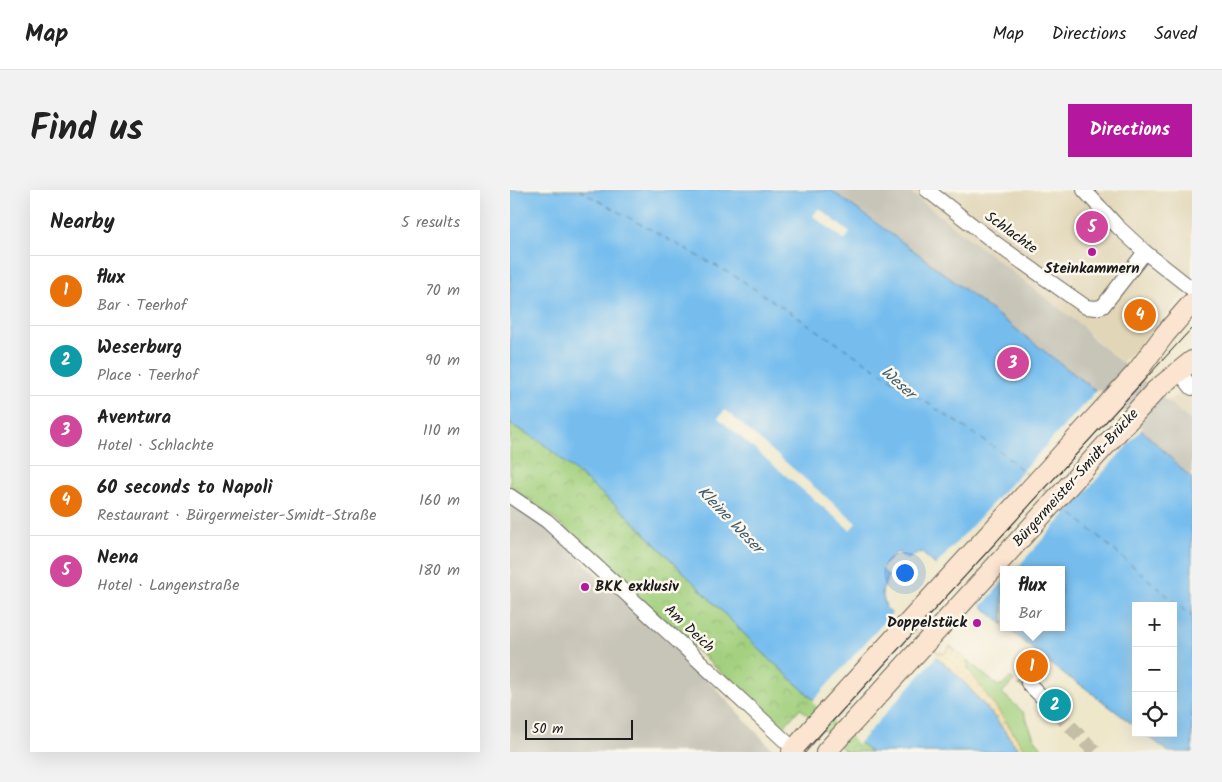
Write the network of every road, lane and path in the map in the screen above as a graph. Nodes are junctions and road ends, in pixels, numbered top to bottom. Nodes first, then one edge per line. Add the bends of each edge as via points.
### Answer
1 (1084, 190) edge
2 (933, 192) edge
3 (1145, 252) junction
4 (1192, 288) edge
5 (1192, 303) edge
6 (1185, 366) edge
7 (1192, 388) edge
8 (510, 496) edge
9 (1028, 683) tunnel mouth
10 (1041, 696) tunnel mouth
11 (830, 747) edge
12 (794, 751) edge

1 - 3 street
2 - 3 street, Schlachte via 998,245 1086,307 1102,306
3 - 4 street
5 - 12 main road, Bürgermeister-Smidt-Brücke via 1136,373
6 - 7 street
6 - 11 main road, Bürgermeister-Smidt-Brücke via 1156,390
8 - 12 street, Am Deich via 546,521
9 - 10 street

